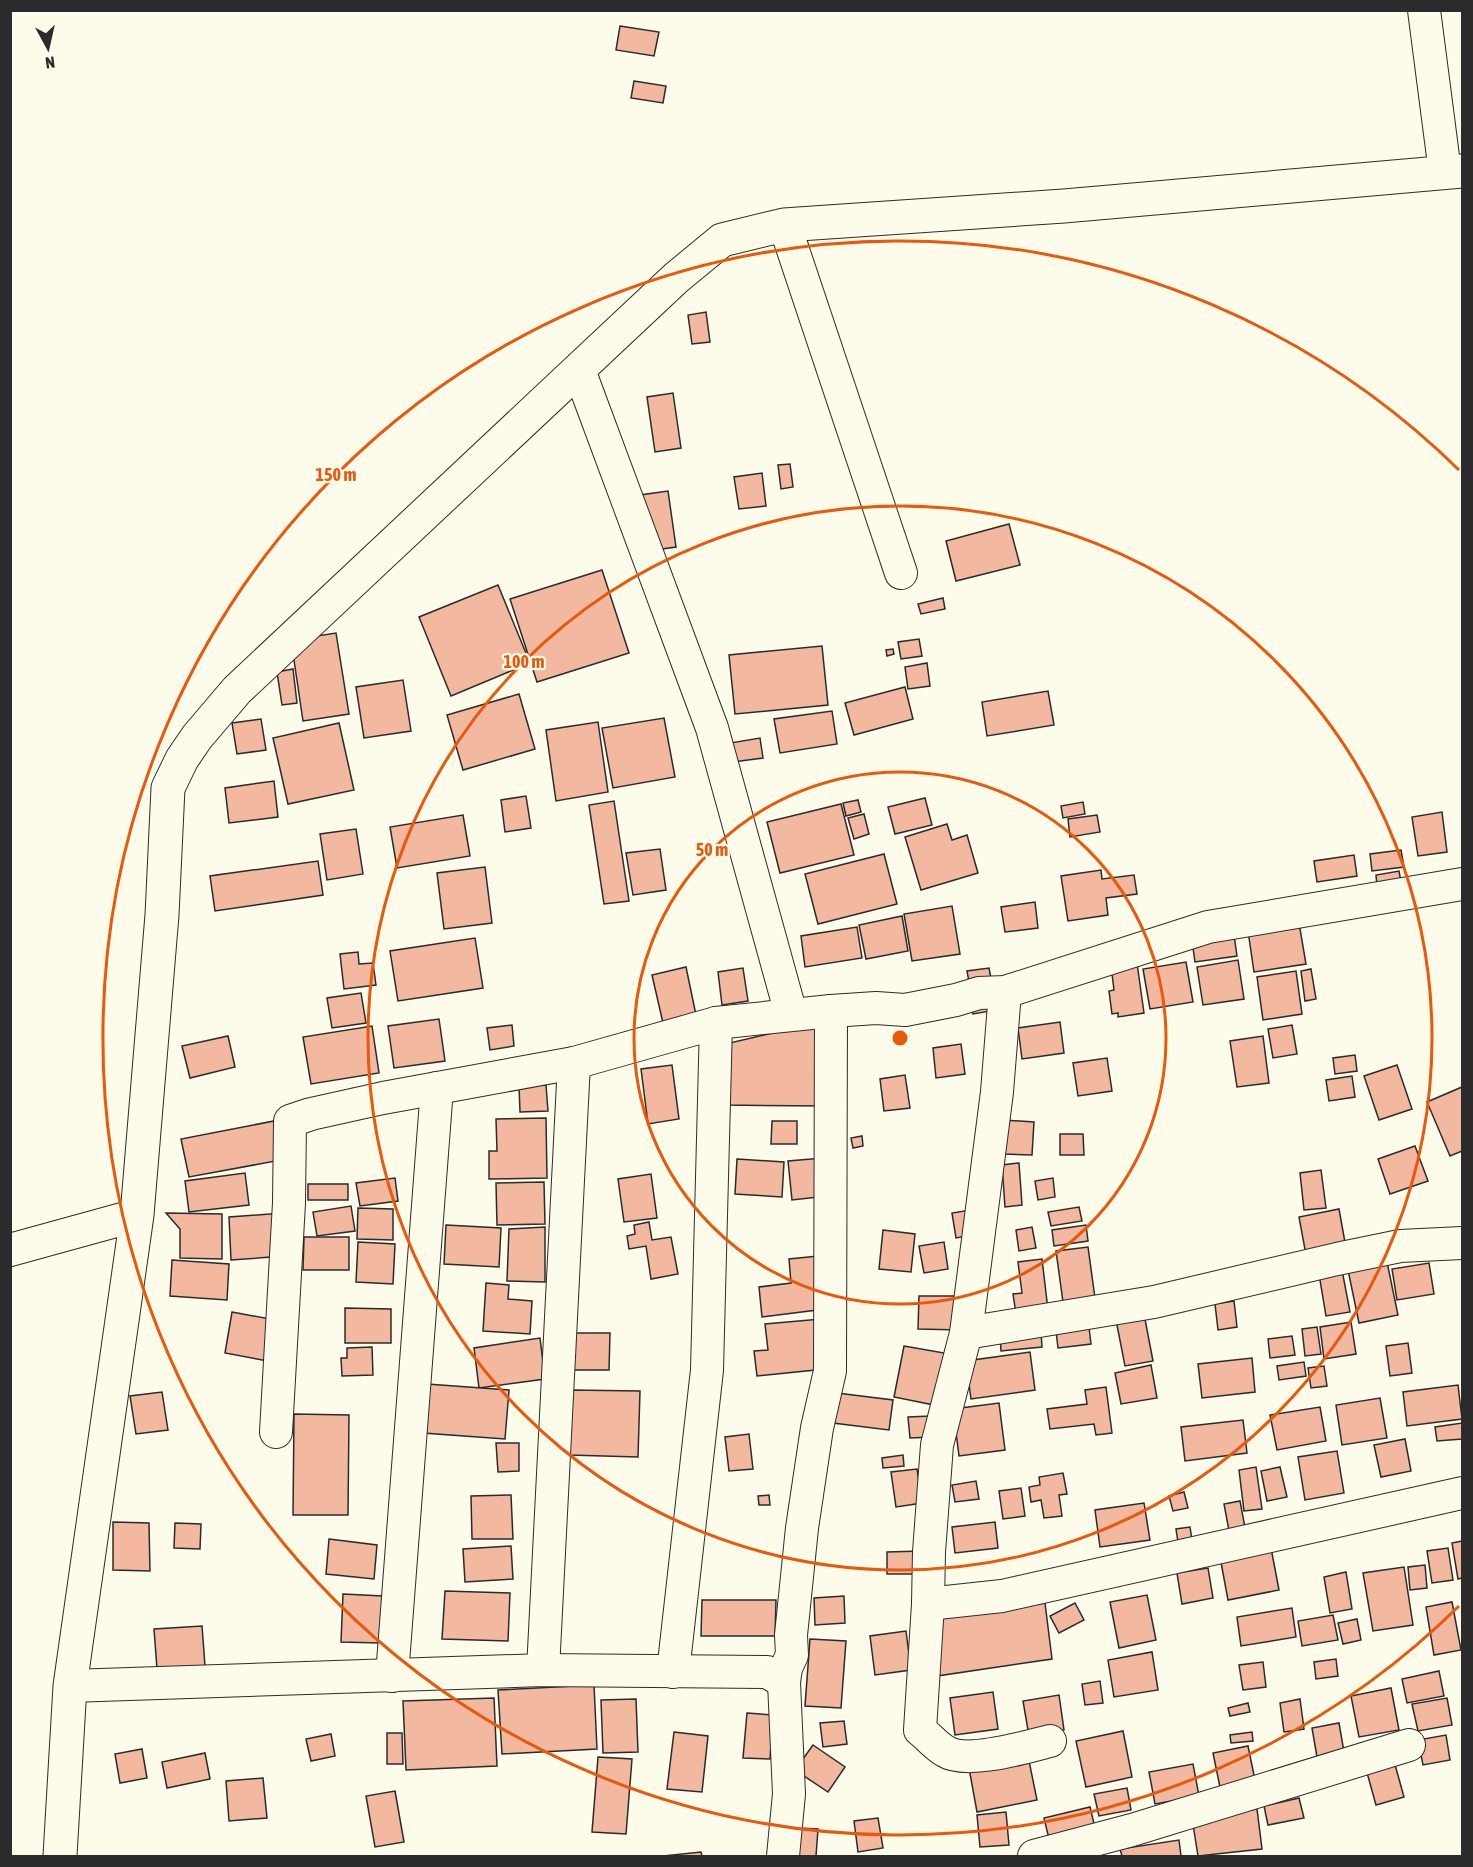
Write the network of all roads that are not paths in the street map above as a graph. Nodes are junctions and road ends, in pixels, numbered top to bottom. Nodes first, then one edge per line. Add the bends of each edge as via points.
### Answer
1 (1424, 10) edge
2 (1454, 172) edge
3 (785, 226) junction
4 (579, 370) junction
5 (902, 573) dead end
6 (1462, 884) edge
7 (1005, 992) junction
8 (831, 1011) junction
9 (791, 1014) junction
10 (716, 1023) junction
11 (574, 1063) junction
12 (437, 1088) junction
13 (137, 1215) junction
14 (1462, 1243) edge
15 (10, 1250) edge
16 (966, 1334) junction
17 (276, 1432) dead end
18 (1462, 1493) edge
19 (928, 1604) junction
20 (543, 1670) junction
21 (673, 1672) junction
22 (392, 1676) junction
23 (784, 1682) junction
24 (69, 1686) junction
25 (1050, 1741) dead end
26 (1408, 1745) dead end
27 (60, 1857) edge
28 (783, 1857) edge
29 (1034, 1857) edge

1 - 2 street
2 - 3 main road
3 - 4 main road via 722,240
3 - 5 street
4 - 9 street via 712,728
4 - 13 main road via 237,690 182,759 168,788 162,915
6 - 7 street via 1208,927
7 - 8 street via 979,993 905,1010
7 - 16 street via 998,1092
8 - 9 street
8 - 23 street via 830,1371 802,1528 792,1656
9 - 10 street
10 - 11 street
10 - 21 street via 707,1371
11 - 12 street
11 - 20 street
12 - 17 street via 290,1121
12 - 22 street
13 - 15 street
13 - 24 main road
14 - 16 street via 1401,1246 1154,1302
16 - 19 street via 937,1445
18 - 19 street via 1002,1596
19 - 25 street via 920,1730 946,1753 968,1756 1003,1754
20 - 21 street
20 - 22 street
21 - 23 street via 767,1672
22 - 24 street
23 - 28 street via 789,1794
24 - 27 main road
26 - 29 street

